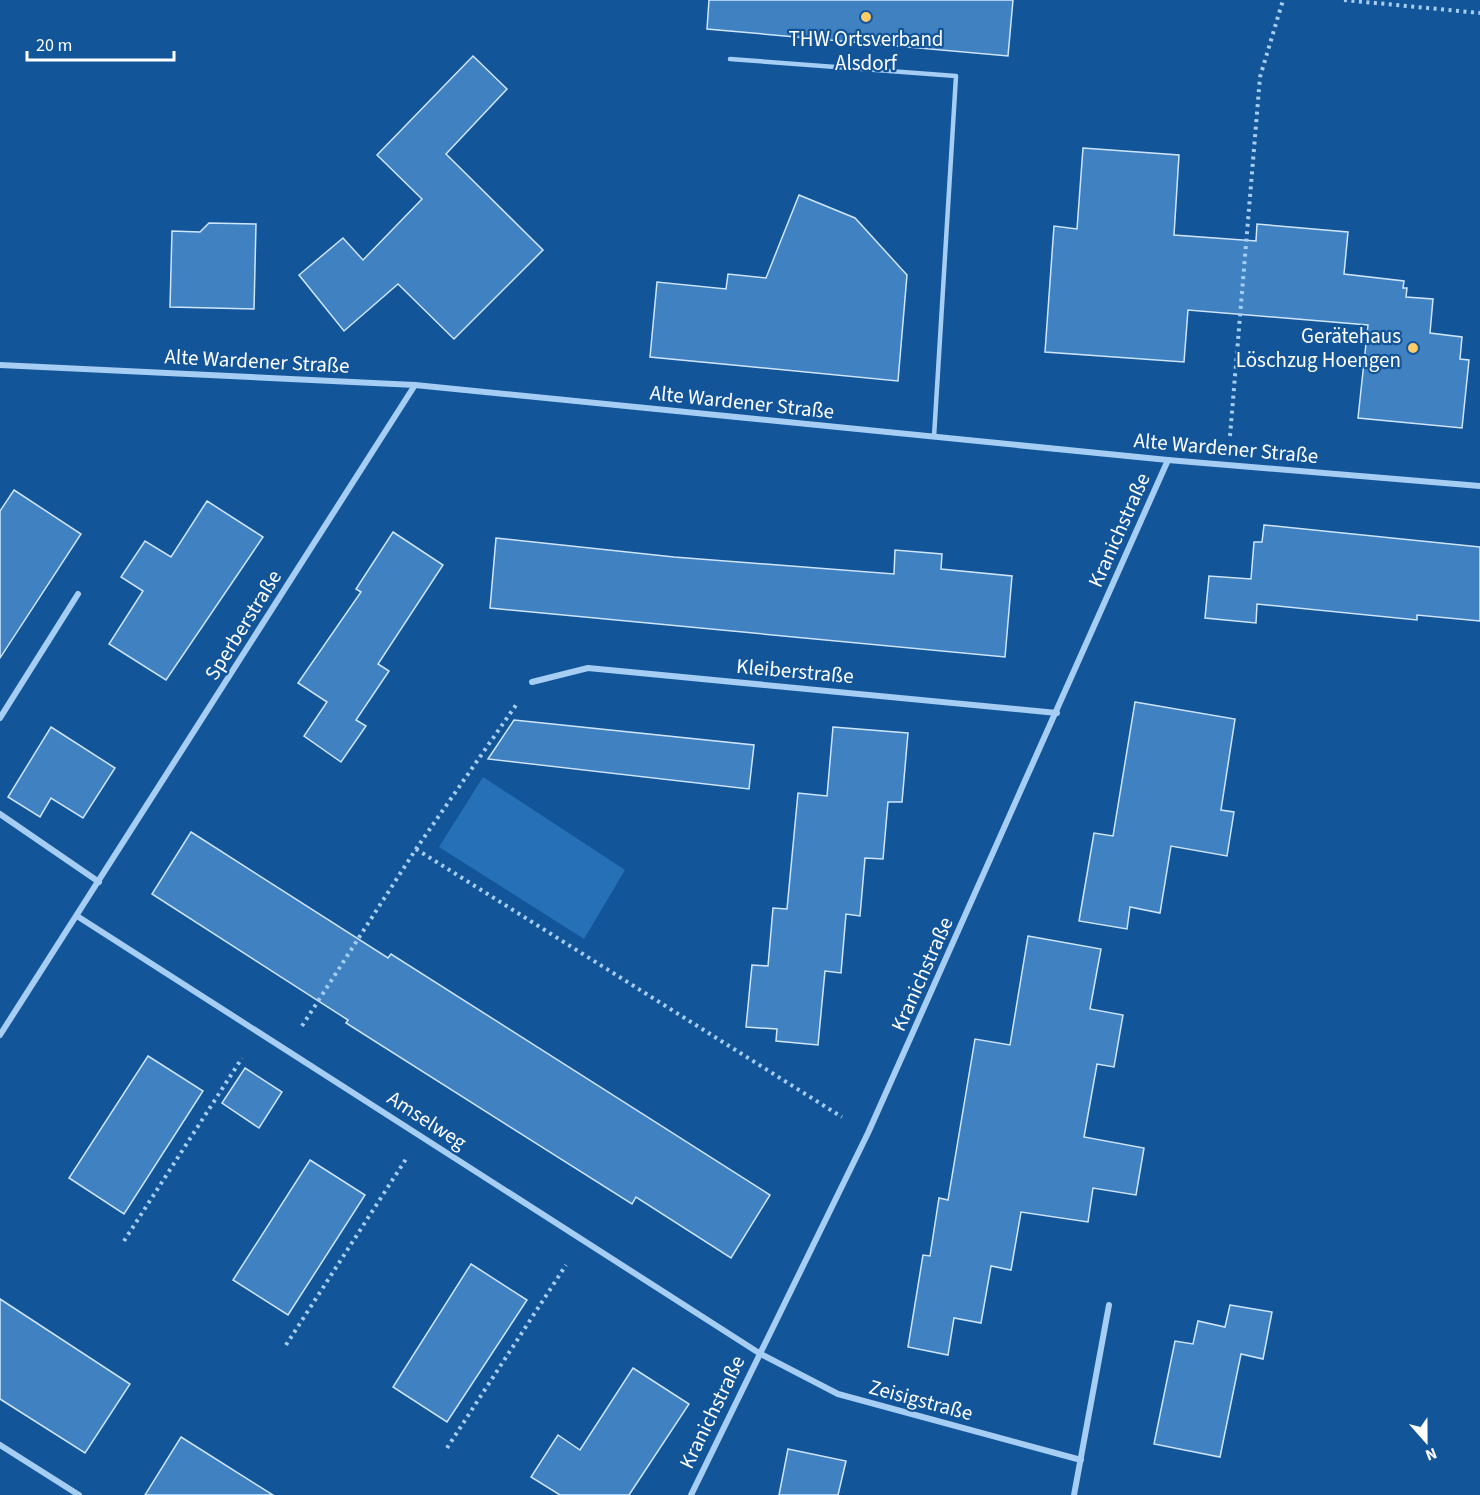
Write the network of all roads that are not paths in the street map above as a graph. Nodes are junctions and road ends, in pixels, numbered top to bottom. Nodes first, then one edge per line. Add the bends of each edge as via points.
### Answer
1 (730, 59) dead end
2 (0, 365) edge
3 (414, 385) junction
4 (934, 437) junction
5 (1168, 460) junction
6 (1480, 486) edge
7 (78, 594) dead end
8 (532, 682) road end
9 (1058, 713) junction
10 (0, 718) edge
11 (0, 814) edge
12 (99, 882) junction
13 (77, 916) junction
14 (0, 1035) edge
15 (1109, 1305) dead end
16 (759, 1353) junction
17 (0, 1445) edge
18 (1081, 1460) junction
19 (79, 1495) edge
20 (691, 1495) edge
21 (1074, 1495) edge

1 - 4 lane via 956,76
2 - 3 street, Alte Wardener Straße
3 - 4 street, Alte Wardener Straße
3 - 12 street, Sperberstraße
4 - 5 street, Alte Wardener Straße
5 - 6 street, Alte Wardener Straße
5 - 9 street, Kranichstraße
7 - 10 street
8 - 9 street, Kleiberstraße via 588,668
9 - 16 street, Kranichstraße via 868,1133
11 - 12 street
12 - 13 street, Sperberstraße
13 - 14 street, Sperberstraße
13 - 16 street, Amselweg
15 - 18 street
16 - 18 street, Zeisigstraße via 838,1394
16 - 20 street, Kranichstraße
17 - 19 street
18 - 21 street

